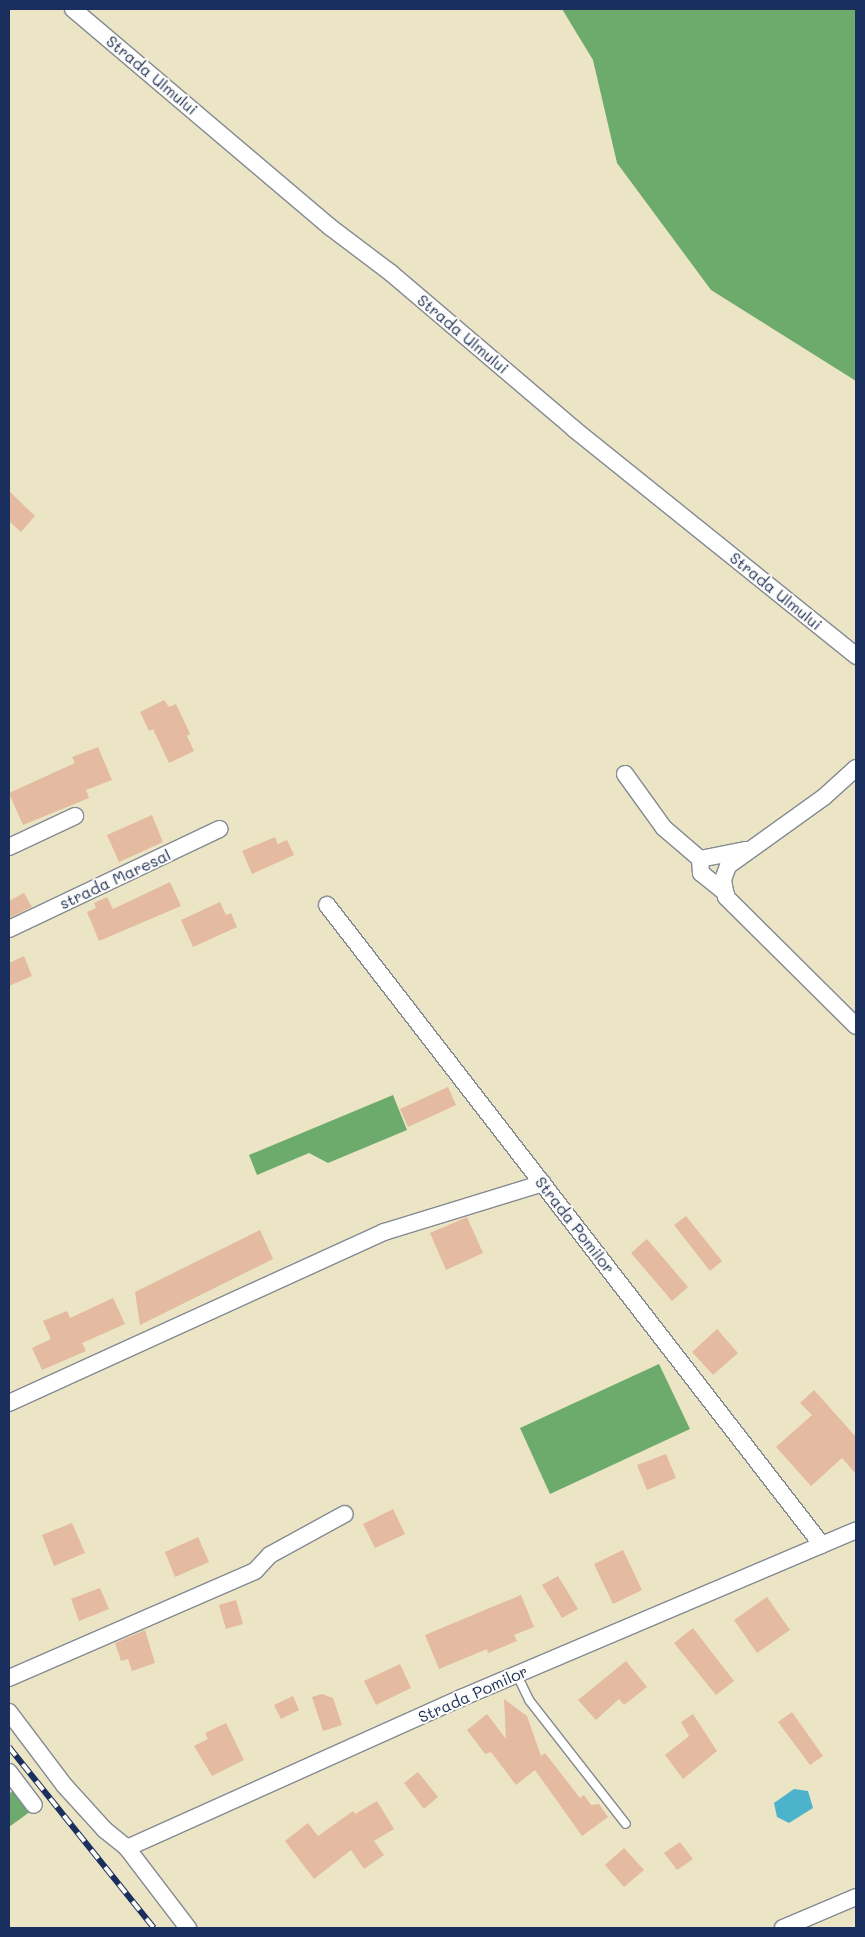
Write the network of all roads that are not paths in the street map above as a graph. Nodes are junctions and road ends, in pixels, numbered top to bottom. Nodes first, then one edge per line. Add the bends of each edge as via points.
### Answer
1 (73, 9) edge
2 (856, 656) edge
3 (856, 768) edge
4 (625, 774) dead end
5 (75, 816) dead end
6 (220, 829) dead end
7 (9, 847) edge
8 (753, 848) junction
9 (700, 859) junction
10 (726, 893) junction
11 (328, 905) dead end
12 (9, 929) edge
13 (856, 1026) edge
14 (543, 1183) junction
15 (9, 1403) edge
16 (345, 1514) dead end
17 (856, 1530) edge
18 (822, 1545) junction
19 (516, 1675) junction
20 (9, 1678) edge
21 (9, 1712) edge
22 (9, 1772) edge
23 (34, 1805) dead end
24 (626, 1824) dead end
25 (127, 1848) junction
26 (856, 1897) edge
27 (188, 1928) edge
28 (783, 1928) edge

1 - 2 street, Strada Ulmului via 574,429
3 - 8 street via 824,797
4 - 9 street via 664,828
5 - 7 street
6 - 12 street, strada Maresal
8 - 9 street
8 - 10 street via 728,866 723,880
9 - 10 street via 701,874
10 - 13 street
11 - 14 street, Strada Pomilor
14 - 15 street via 384,1232
14 - 18 street, Strada Pomilor
16 - 20 street via 270,1554 254,1571
17 - 18 street, Strada Pomilor
18 - 19 street, Strada Pomilor
19 - 24 lane via 529,1700
19 - 25 street, Strada Pomilor
21 - 25 street via 64,1785 105,1830
22 - 23 street
25 - 27 street
26 - 28 street

